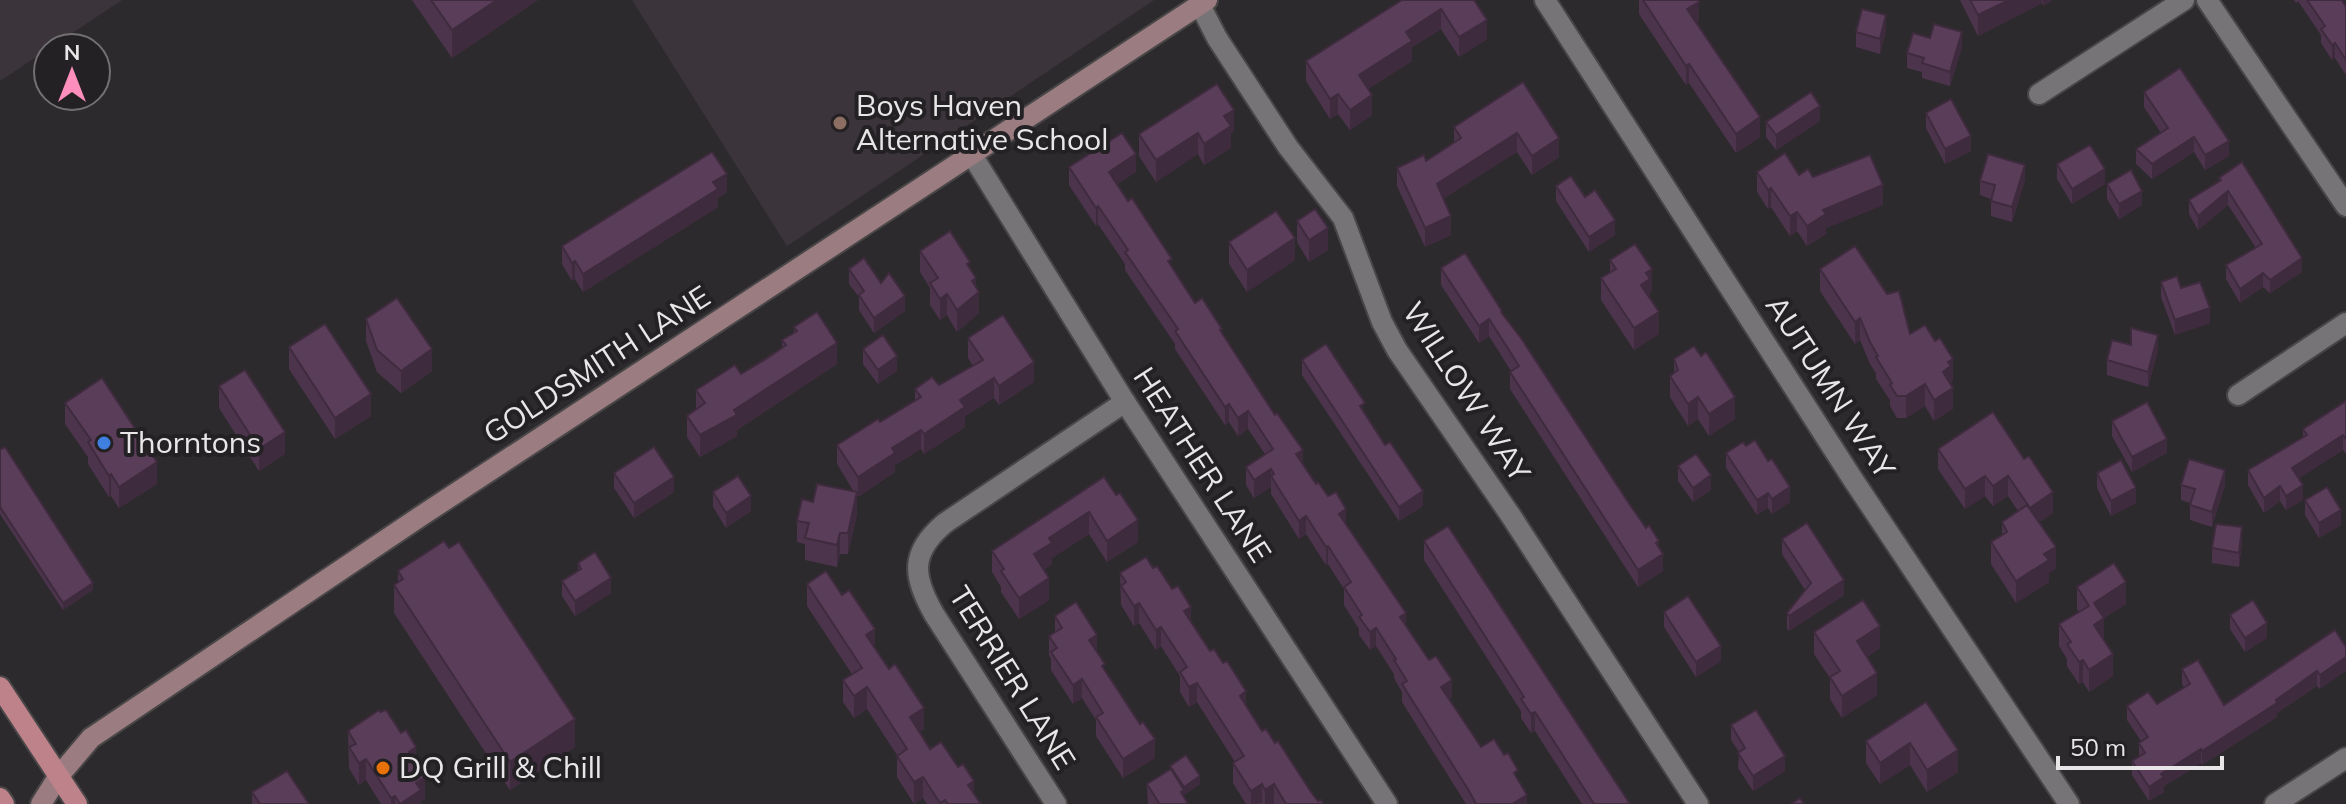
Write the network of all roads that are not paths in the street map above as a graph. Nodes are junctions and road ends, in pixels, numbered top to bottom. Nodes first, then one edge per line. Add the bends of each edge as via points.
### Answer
1 (1545, 0) edge
2 (2184, 0) edge
3 (2207, 0) edge
4 (1204, 2) edge
5 (2039, 94) dead end
6 (972, 155) junction
7 (2346, 206) edge
8 (2346, 323) edge
9 (2238, 395) dead end
10 (1125, 402) junction
11 (0, 687) edge
12 (2346, 758) edge
13 (58, 777) junction
14 (0, 798) edge
15 (4, 804) edge
16 (41, 804) edge
17 (77, 804) edge
18 (1056, 804) edge
19 (1387, 804) edge
20 (1698, 804) edge
21 (2069, 804) edge
22 (2275, 804) edge

1 - 21 street, AUTUMN WAY
2 - 5 street
3 - 7 street
4 - 6 street, GOLDSMITH LANE
4 - 20 street, WILLOW WAY via 1217,38 1288,147 1343,218 1397,350
6 - 10 street, HEATHER LANE
6 - 13 street, GOLDSMITH LANE via 91,738
8 - 9 street
10 - 18 street, TERRIER LANE via 945,523 925,544 918,563 920,590
10 - 19 street, HEATHER LANE
11 - 13 main road
12 - 22 street
13 - 16 street, GOLDSMITH LANE
13 - 17 main road
14 - 15 main road

